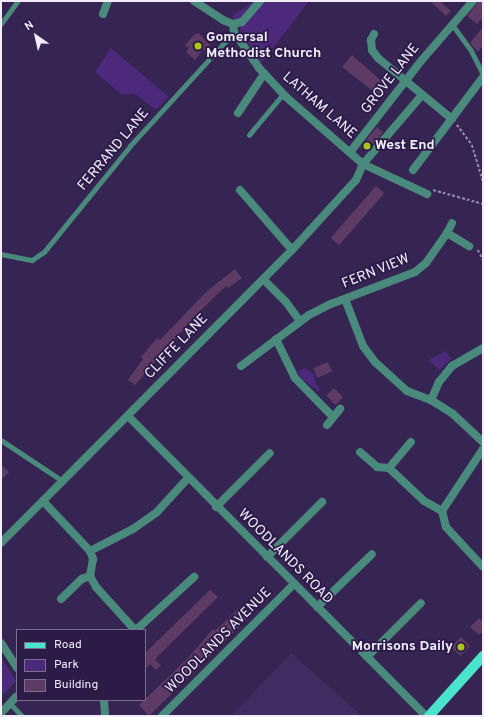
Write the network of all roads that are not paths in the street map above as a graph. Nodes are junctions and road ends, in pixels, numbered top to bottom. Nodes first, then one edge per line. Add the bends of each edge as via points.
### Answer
1 (18, 1) edge
2 (108, 1) edge
3 (194, 1) edge
4 (260, 1) edge
5 (473, 1) edge
6 (102, 14) dead end
7 (1, 24) edge
8 (452, 24) junction
9 (233, 28) junction
10 (374, 34) dead end
11 (264, 74) junction
12 (483, 74) edge
13 (483, 77) edge
14 (406, 80) junction
15 (283, 94) junction
16 (422, 95) junction
17 (238, 113) dead end
18 (452, 119) junction
19 (249, 135) dead end
20 (351, 151) junction
21 (363, 164) junction
22 (413, 170) dead end
23 (240, 190) dead end
24 (427, 194) road end
25 (452, 223) dead end
26 (447, 232) junction
27 (469, 246) dead end
28 (292, 250) junction
29 (1, 254) edge
30 (263, 280) junction
31 (345, 299) junction
32 (300, 321) junction
33 (276, 339) junction
34 (483, 348) edge
35 (240, 366) dead end
36 (431, 400) junction
37 (340, 409) dead end
38 (128, 416) junction
39 (333, 417) junction
40 (327, 425) dead end
41 (1, 440) edge
42 (411, 442) dead end
43 (483, 442) edge
44 (483, 449) edge
45 (360, 452) dead end
46 (270, 453) dead end
47 (389, 468) junction
48 (188, 478) junction
49 (63, 481) junction
50 (42, 501) junction
51 (322, 502) dead end
52 (216, 507) junction
53 (442, 511) junction
54 (1, 543) edge
55 (90, 551) junction
56 (372, 554) dead end
57 (267, 557) junction
58 (483, 566) edge
59 (90, 576) junction
60 (194, 577) dead end
61 (294, 584) junction
62 (61, 599) dead end
63 (421, 603) dead end
64 (317, 607) junction
65 (135, 629) edge
66 (137, 629) edge
67 (1, 643) edge
68 (483, 656) edge
69 (367, 658) junction
70 (16, 666) edge
71 (16, 697) edge
72 (104, 701) edge
73 (10, 703) junction
74 (1, 712) edge
75 (22, 716) edge
76 (106, 716) edge
77 (162, 716) edge
78 (426, 716) edge
79 (429, 716) edge

1 - 7 lane
2 - 6 street
3 - 9 street, LATHAM LANE
4 - 9 street via 242,22
5 - 8 street, GROVE LANE
8 - 12 lane via 472,52
8 - 14 street, GROVE LANE
9 - 11 street, LATHAM LANE
9 - 29 lane, FERRAND LANE via 130,146 44,252 32,260
10 - 14 street via 371,40 372,50 378,58
11 - 15 street, LATHAM LANE
11 - 17 street
13 - 18 street
14 - 16 street
14 - 20 street, GROVE LANE
15 - 19 lane
15 - 20 street, LATHAM LANE
16 - 18 street
16 - 21 street, CLIFFE LANE
18 - 22 street
20 - 21 street, LATHAM LANE
21 - 24 street
21 - 28 street, CLIFFE LANE via 356,180
23 - 28 street
25 - 26 street, FERN VIEW
26 - 27 street
26 - 31 street, FERN VIEW via 430,258 415,272
28 - 30 street, CLIFFE LANE
30 - 32 street via 286,302
30 - 38 street, CLIFFE LANE
31 - 32 street, FERN VIEW
31 - 36 street via 357,334 369,355 407,391
32 - 33 street, FERN VIEW
33 - 35 street, FERN VIEW
33 - 39 street via 295,378
34 - 36 street via 452,366 439,382
36 - 43 street via 453,414
37 - 39 street
38 - 48 street, WOODLANDS ROAD
38 - 49 street, CLIFFE LANE
39 - 40 street
41 - 49 lane
42 - 47 street
44 - 53 street
45 - 47 street via 377,467
46 - 52 street
47 - 53 street via 424,500
48 - 52 street, WOODLANDS ROAD
48 - 55 street via 157,512 133,529
49 - 50 street, CLIFFE LANE
50 - 54 street, CLIFFE LANE
50 - 55 street
51 - 57 street
52 - 57 street, WOODLANDS ROAD
53 - 58 street via 446,528
55 - 59 street via 93,559
56 - 64 street
57 - 61 street, WOODLANDS ROAD
59 - 62 street via 82,579
59 - 65 street via 96,587
60 - 66 street
61 - 64 street, WOODLANDS ROAD
61 - 77 street, WOODLANDS AVENUE
63 - 69 street
64 - 69 street, WOODLANDS ROAD
67 - 70 street
68 - 79 main road
69 - 78 street, WOODLANDS ROAD
71 - 73 street
72 - 76 street
73 - 74 street
73 - 75 lane

